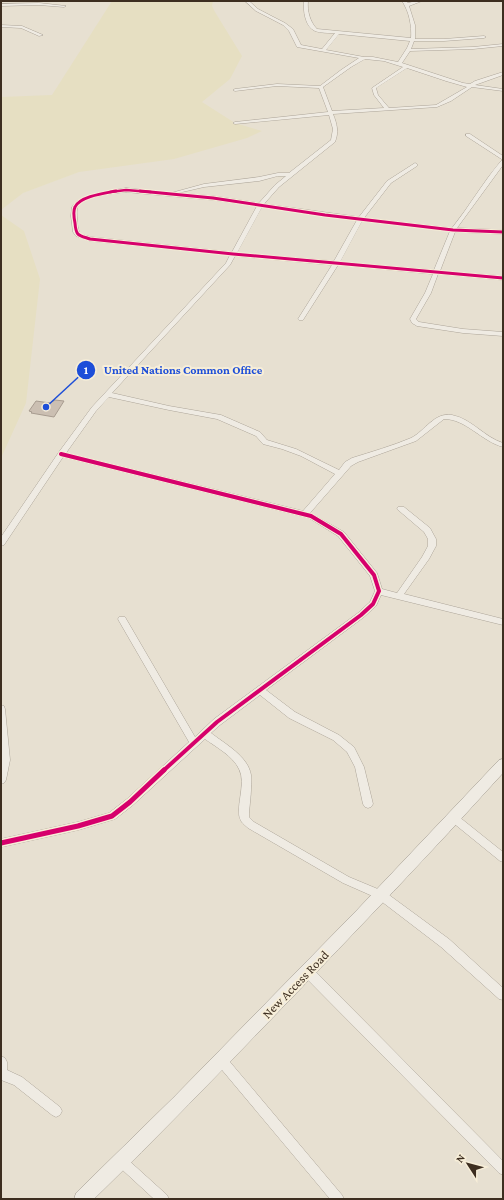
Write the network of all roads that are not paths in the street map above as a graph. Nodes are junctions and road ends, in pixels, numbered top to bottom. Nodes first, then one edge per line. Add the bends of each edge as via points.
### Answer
1 (247, 1) edge
2 (306, 1) edge
3 (404, 1) edge
4 (420, 1) edge
5 (1, 5) edge
6 (408, 5) junction
7 (64, 6) dead end
8 (1, 26) edge
9 (338, 32) junction
10 (41, 35) dead end
11 (484, 37) dead end
12 (413, 40) junction
13 (503, 45) edge
14 (324, 50) junction
15 (409, 50) junction
16 (365, 58) junction
17 (399, 64) junction
18 (406, 67) junction
19 (503, 72) edge
20 (471, 86) junction
21 (321, 87) junction
22 (235, 90) dead end
23 (503, 90) edge
24 (388, 110) junction
25 (330, 113) junction
26 (235, 123) dead end
27 (468, 136) dead end
28 (503, 158) edge
29 (503, 162) edge
30 (415, 165) dead end
31 (290, 174) junction
32 (168, 194) junction
33 (260, 206) junction
34 (361, 218) junction
35 (453, 230) junction
36 (503, 232) edge
37 (233, 254) junction
38 (337, 262) junction
39 (436, 272) junction
40 (503, 278) edge
41 (301, 319) dead end
42 (503, 334) edge
43 (108, 394) junction
44 (503, 445) edge
45 (61, 454) junction
46 (339, 473) junction
47 (401, 509) dead end
48 (305, 514) junction
49 (1, 543) edge
50 (379, 591) junction
51 (399, 596) junction
52 (122, 619) dead end
53 (503, 622) edge
54 (260, 690) junction
55 (1, 709) edge
56 (204, 733) junction
57 (194, 743) junction
58 (500, 771) edge
59 (1, 780) edge
60 (368, 804) dead end
61 (455, 818) junction
62 (1, 843) edge
63 (503, 858) edge
64 (381, 895) junction
65 (308, 971) junction
66 (503, 995) edge
67 (221, 1060) junction
68 (1, 1062) edge
69 (1, 1074) edge
70 (56, 1112) dead end
71 (122, 1161) junction
72 (503, 1169) edge
73 (82, 1199) edge
74 (164, 1199) edge
75 (338, 1199) edge

1 - 14 street via 257,10 284,24 299,46
2 - 9 street via 306,11 312,28
3 - 6 street
4 - 6 street
5 - 7 street
6 - 12 street via 414,29
8 - 10 street via 22,27
9 - 12 street
9 - 14 street
11 - 12 street
12 - 15 street
13 - 15 street
14 - 16 street
15 - 17 street
16 - 17 street
16 - 21 street
17 - 18 street
18 - 20 street
18 - 24 street via 374,88 376,95
19 - 20 street
20 - 23 street
20 - 24 street via 437,106
21 - 22 street via 277,85
21 - 25 street
24 - 25 street
25 - 26 street
25 - 31 street via 336,135 333,141
27 - 28 street
29 - 35 street
30 - 34 street via 389,182
31 - 32 street via 188,188
31 - 33 street
32 - 33 street
32 - 37 street via 126,190 79,201 75,206 76,232 90,239
33 - 34 street
33 - 37 street
34 - 35 street
34 - 38 street
35 - 36 street
35 - 39 street
37 - 38 street
37 - 43 street via 220,274
38 - 39 street
38 - 41 street
39 - 40 street
39 - 42 street via 428,293 413,319 414,322 463,331
43 - 45 street
43 - 46 street via 219,417 258,434 265,442 306,455
44 - 46 street via 497,444 455,417 442,417 406,444 355,460
45 - 48 street
45 - 49 street
46 - 48 street
47 - 51 street via 427,530 432,539 432,546
48 - 50 street via 341,534 374,575
50 - 51 street
50 - 54 street via 373,604 361,615
51 - 53 street
52 - 57 street
54 - 56 street
54 - 60 street via 293,715 309,722 350,749 358,764
55 - 59 street via 5,760
56 - 57 street
56 - 64 street via 244,768 244,813 251,825 346,880
57 - 62 street via 112,816
58 - 61 main road, New Access Road
61 - 63 street
61 - 64 main road, New Access Road
64 - 65 main road, New Access Road
64 - 66 street via 445,944
65 - 67 main road, New Access Road
65 - 72 street
67 - 71 main road, New Access Road
67 - 75 street
68 - 69 street
69 - 70 street via 18,1081
71 - 73 main road, New Access Road
71 - 74 street

